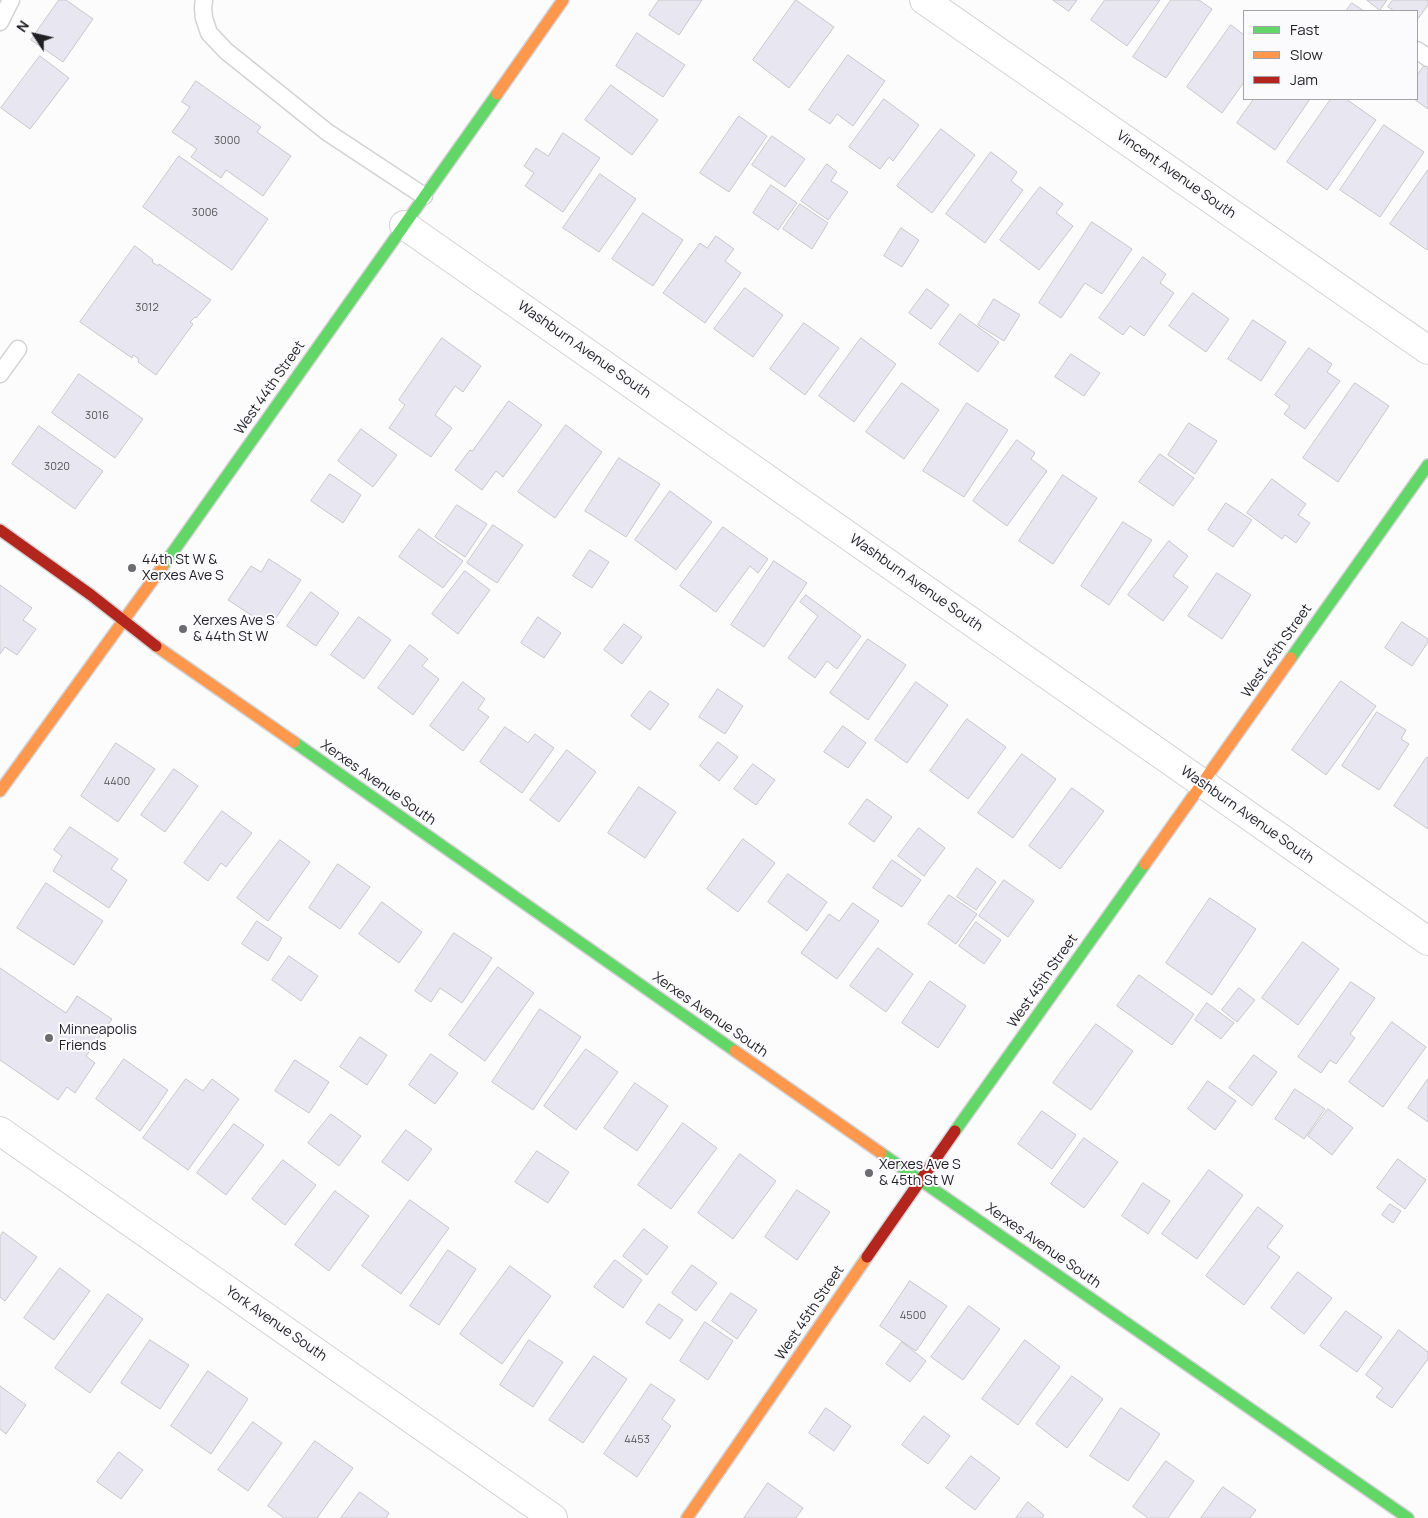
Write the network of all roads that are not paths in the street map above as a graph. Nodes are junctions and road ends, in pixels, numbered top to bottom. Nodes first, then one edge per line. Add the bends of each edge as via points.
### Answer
1 (11, 0) edge
2 (204, 0) edge
3 (563, 0) edge
4 (924, 0) edge
5 (0, 22) edge
6 (424, 196) junction
7 (404, 224) junction
8 (18, 349) dead end
9 (1428, 350) edge
10 (0, 374) edge
11 (1428, 465) edge
12 (0, 530) edge
13 (123, 620) junction
14 (1201, 783) junction
15 (0, 792) edge
16 (1428, 940) edge
17 (0, 1131) edge
18 (921, 1180) junction
19 (553, 1518) edge
20 (687, 1518) edge
21 (1408, 1518) edge

1 - 5 lane
2 - 6 lane via 204,18 209,33 226,51 327,132
3 - 6 street, West 44th Street
4 - 9 street, Vincent Avenue South
6 - 7 street, West 44th Street
7 - 13 street, West 44th Street
7 - 14 street, Washburn Avenue South
8 - 10 lane
11 - 14 street, West 45th Street
12 - 13 street, Xerxes Avenue South
13 - 15 street, West 44th Street
13 - 18 street, Xerxes Avenue South
14 - 16 street, Washburn Avenue South
14 - 18 street, West 45th Street
17 - 19 street, York Avenue South
18 - 20 street, West 45th Street
18 - 21 street, Xerxes Avenue South

